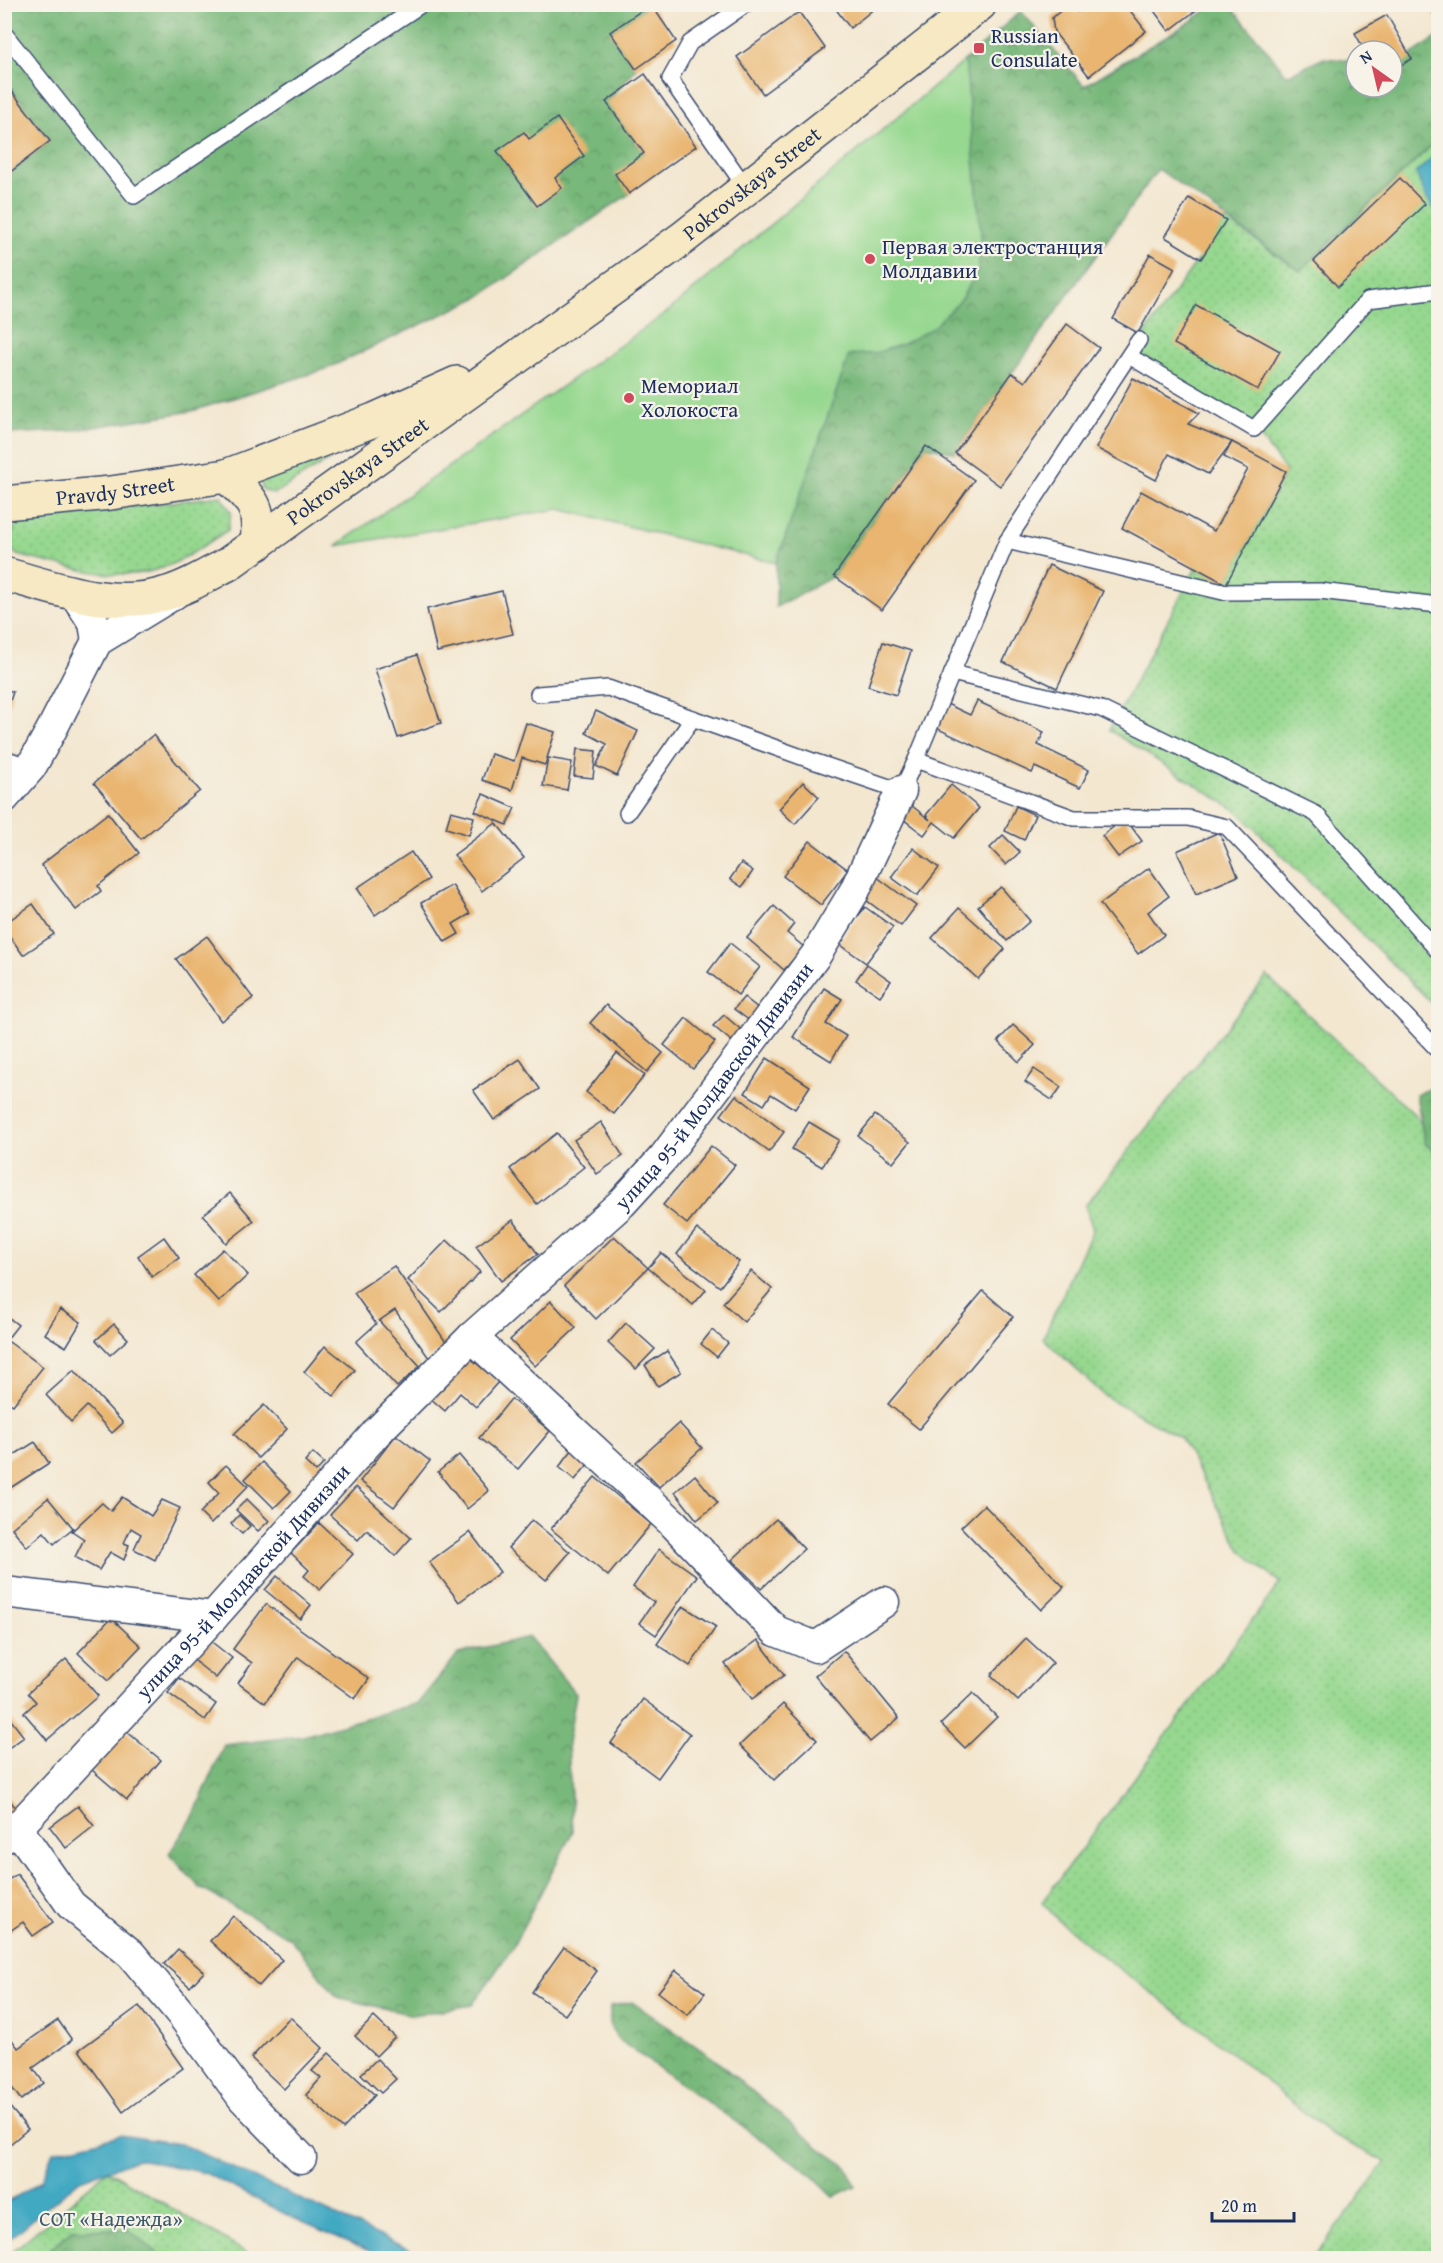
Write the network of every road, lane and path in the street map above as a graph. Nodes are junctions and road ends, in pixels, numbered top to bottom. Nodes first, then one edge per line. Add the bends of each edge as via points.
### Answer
1 (422, 4) edge
2 (746, 4) edge
3 (972, 7) edge
4 (4, 33) edge
5 (746, 188) junction
6 (1438, 291) edge
7 (1139, 340) dead end
8 (519, 356) junction
9 (1129, 356) junction
10 (226, 476) junction
11 (4, 503) edge
12 (1007, 541) junction
13 (257, 544) junction
14 (4, 574) edge
15 (195, 581) junction
16 (74, 593) junction
17 (1438, 605) edge
18 (97, 641) junction
19 (952, 673) junction
20 (538, 694) dead end
21 (693, 718) junction
22 (916, 760) junction
23 (18, 763) edge
24 (902, 791) junction
25 (4, 798) edge
26 (627, 813) dead end
27 (1438, 951) edge
28 (1438, 1050) edge
29 (472, 1337) junction
30 (4, 1592) edge
31 (884, 1602) dead end
32 (213, 1617) junction
33 (11, 1833) edge
34 (301, 2158) dead end

1 - 4 lane via 134,196
2 - 5 lane via 690,43 670,79
3 - 5 main road, Pokrovskaya Street
5 - 8 main road, Pokrovskaya Street
6 - 9 lane via 1368,300 1254,429
7 - 9 lane
8 - 10 main road, Pokrovskaya Street via 374,420
8 - 13 main road, Pokrovskaya Street
9 - 12 lane
10 - 11 main road, Pravdy Street
10 - 13 main road via 253,501 260,522
12 - 17 lane via 1222,592 1320,591
12 - 19 lane
13 - 15 main road, Pokrovskaya Street
14 - 16 main road
15 - 16 main road via 164,594 130,600
15 - 18 street
16 - 18 street via 94,623
18 - 23 street via 52,729
19 - 22 lane
19 - 27 lane via 1101,709 1316,814
20 - 21 lane via 608,688
21 - 24 lane
21 - 26 lane
22 - 24 lane
22 - 28 lane via 1074,818 1188,818 1227,827
23 - 25 street
24 - 29 street, улица 95-й Молдавской Дивизии via 854,892 816,955 664,1157 622,1203
29 - 31 street via 674,1524 776,1631 816,1647
29 - 32 street, улица 95-й Молдавской Дивизии via 378,1431
30 - 32 street
32 - 33 street, улица 95-й Молдавской Дивизии
33 - 34 street, улица 95-й Молдавской Дивизии via 71,1905 131,1954 243,2098

